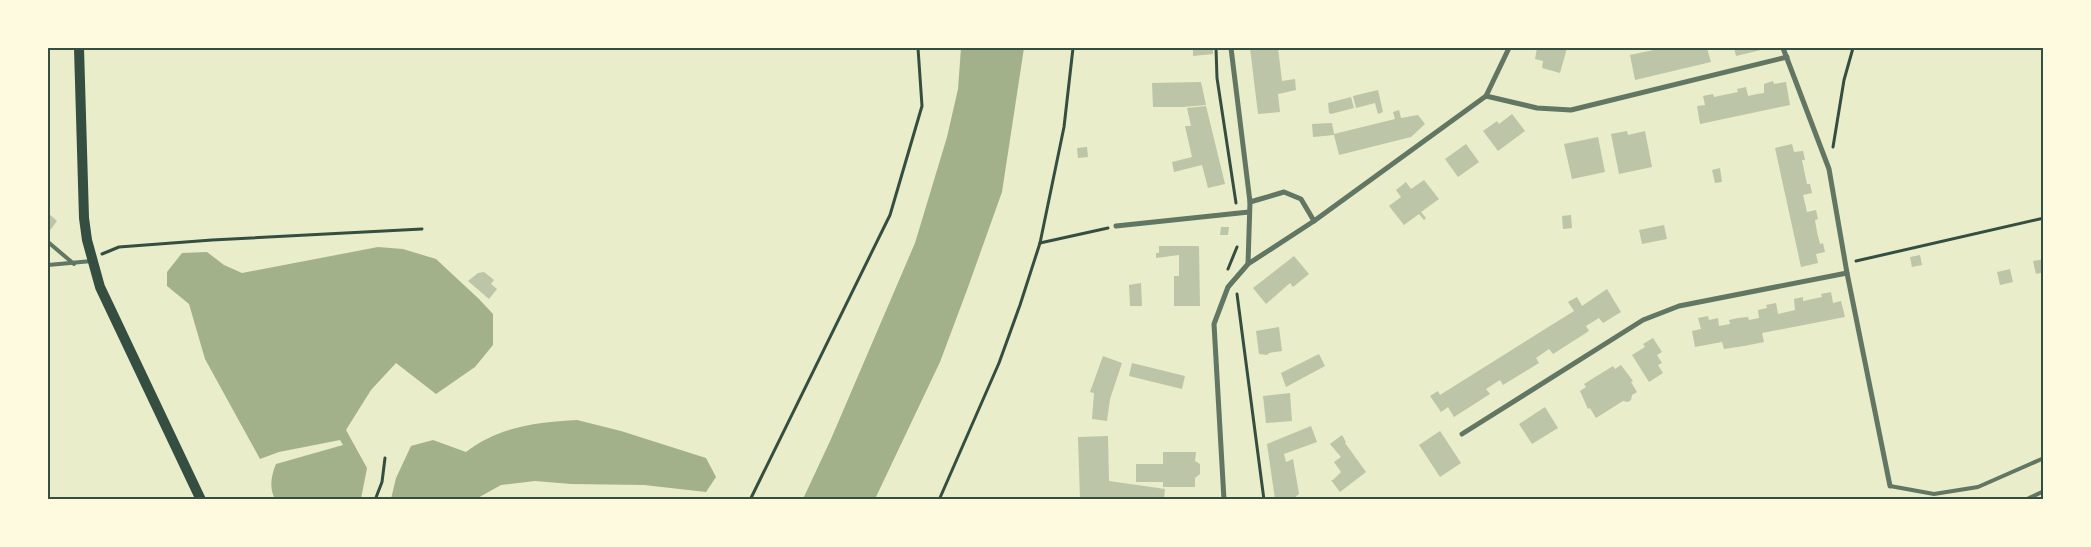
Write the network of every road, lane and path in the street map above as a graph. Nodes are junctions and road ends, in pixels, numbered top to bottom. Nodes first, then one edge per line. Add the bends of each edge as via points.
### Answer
1 (79, 48) edge
2 (918, 48) edge
3 (1073, 48) edge
4 (1216, 48) edge
5 (1231, 48) edge
6 (1509, 48) edge
7 (1783, 48) edge
8 (1854, 48) edge
9 (1787, 57) junction
10 (1486, 96) junction
11 (1829, 169) junction
12 (1250, 202) junction
13 (1249, 212) junction
14 (1238, 213) junction
15 (2044, 218) edge
16 (1314, 221) junction
17 (1116, 226) joint
18 (422, 229) dead end
19 (48, 242) edge
20 (1040, 243) junction
21 (1238, 245) dead end
22 (92, 261) junction
23 (74, 264) junction
24 (1248, 264) junction
25 (1845, 264) junction
26 (48, 265) edge
27 (1847, 273) junction
28 (1226, 274) dead end
29 (1235, 279) junction
30 (1462, 434) dead end
31 (385, 458) dead end
32 (2044, 458) edge
33 (1890, 486) joint
34 (2044, 491) edge
35 (201, 500) edge
36 (375, 500) edge
37 (750, 500) edge
38 (940, 500) edge
39 (1224, 500) edge
40 (1264, 500) edge
41 (2025, 500) edge

1 - 22 main road via 84,218
2 - 37 path via 922,106 890,215
3 - 20 path via 1064,127
4 - 14 path via 1217,78
5 - 12 street
6 - 10 street
7 - 9 street
8 - 11 path via 1844,80
9 - 10 street via 1571,110 1537,108
9 - 11 street
10 - 16 street
11 - 25 street
12 - 13 street
12 - 16 street via 1284,192 1301,199
13 - 14 street
13 - 24 street
14 - 17 street
15 - 25 path
16 - 24 street
17 - 20 path
18 - 22 path via 119,247
19 - 23 lane
20 - 38 path via 999,363
21 - 28 path
22 - 23 lane
22 - 35 main road via 100,287
23 - 26 lane
24 - 29 street
25 - 27 street
27 - 30 street via 1678,306 1643,320
27 - 33 street
29 - 39 street via 1228,287 1214,324
29 - 40 path
31 - 36 path via 382,482
32 - 33 lane via 1978,487 1934,494
34 - 41 lane

